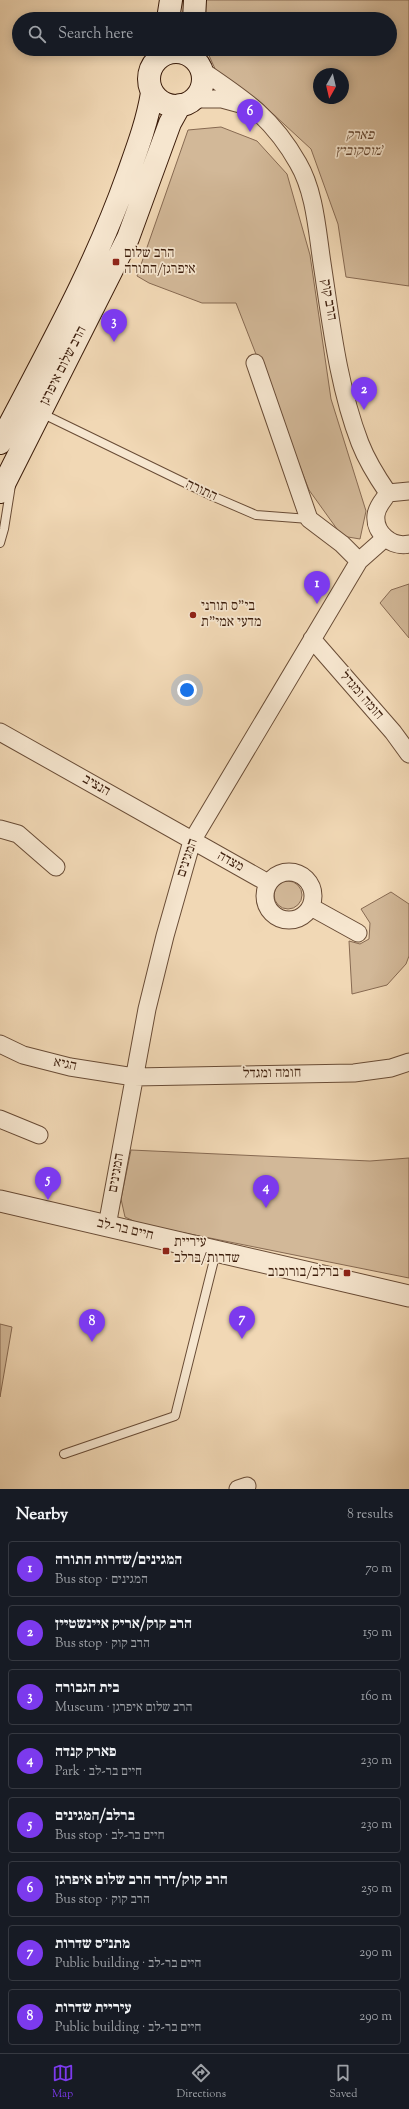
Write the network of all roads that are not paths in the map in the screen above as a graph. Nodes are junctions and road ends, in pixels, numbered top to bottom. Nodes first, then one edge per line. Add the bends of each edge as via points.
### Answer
1 (171, 0) edge
2 (195, 0) edge
3 (169, 12) edge
4 (194, 12) edge
5 (160, 56) edge
6 (189, 56) edge
7 (198, 61) edge
8 (152, 93) junction
9 (187, 102) junction
10 (260, 113) junction
11 (255, 364) dead end
12 (40, 413) junction
13 (0, 443) edge
14 (11, 468) junction
15 (0, 492) edge
16 (409, 492) edge
17 (388, 493) junction
18 (309, 519) junction
19 (385, 538) junction
20 (0, 543) edge
21 (409, 544) edge
22 (359, 561) junction
23 (312, 639) junction
24 (0, 732) edge
25 (409, 754) edge
26 (0, 829) edge
27 (192, 841) junction
28 (56, 866) dead end
29 (268, 883) junction
30 (311, 907) junction
31 (358, 933) dead end
32 (0, 1044) edge
33 (409, 1062) edge
34 (134, 1077) junction
35 (0, 1119) edge
36 (39, 1135) dead end
37 (0, 1201) edge
38 (107, 1226) junction
39 (216, 1251) junction
40 (403, 1294) edge
41 (64, 1454) dead end

1 - 3 main road
2 - 4 main road
5 - 8 main road via 149,71
6 - 7 main road
7 - 9 main road via 203,82
7 - 10 street, הרב קוק
8 - 9 main road via 163,102 175,106
8 - 13 main road, הרב שלום איפרגן via 148,119 115,211 76,295
9 - 10 street, הרב קוק via 210,98 231,100
9 - 12 main road, הרב שלום איפרגן via 170,123 128,238
10 - 17 street, הרב קוק via 277,131 299,164 308,189 348,406 360,443
11 - 18 street
12 - 14 main road, הרב שלום איפרגן
12 - 18 lane, התורה via 256,515
14 - 15 main road, הרב שלום איפרגן
14 - 20 lane via 10,497
16 - 17 street via 402,490
17 - 19 street via 376,515 379,530
18 - 22 street via 342,544
19 - 21 street via 398,544
19 - 22 street, המגינים
22 - 23 street, המגינים
23 - 25 street, חומה ומגדל
23 - 27 street, המגינים
24 - 27 street, הנציב
26 - 28 street via 18,834
27 - 29 street, מצדה
27 - 34 street, המגינים via 147,1008
29 - 30 street via 273,877 287,871 301,874 312,886 314,900
29 - 30 street via 265,898 271,912 277,917 292,920 300,918
30 - 31 street
32 - 34 street, הגיא via 23,1055 70,1067
33 - 34 street, חומה ומגדל via 392,1068 354,1074
34 - 38 street, המגינים
35 - 36 street
37 - 38 street, חיים בר-לב
38 - 39 street, חיים בר-לב
39 - 40 street, חיים בר-לב
39 - 41 lane via 175,1416

